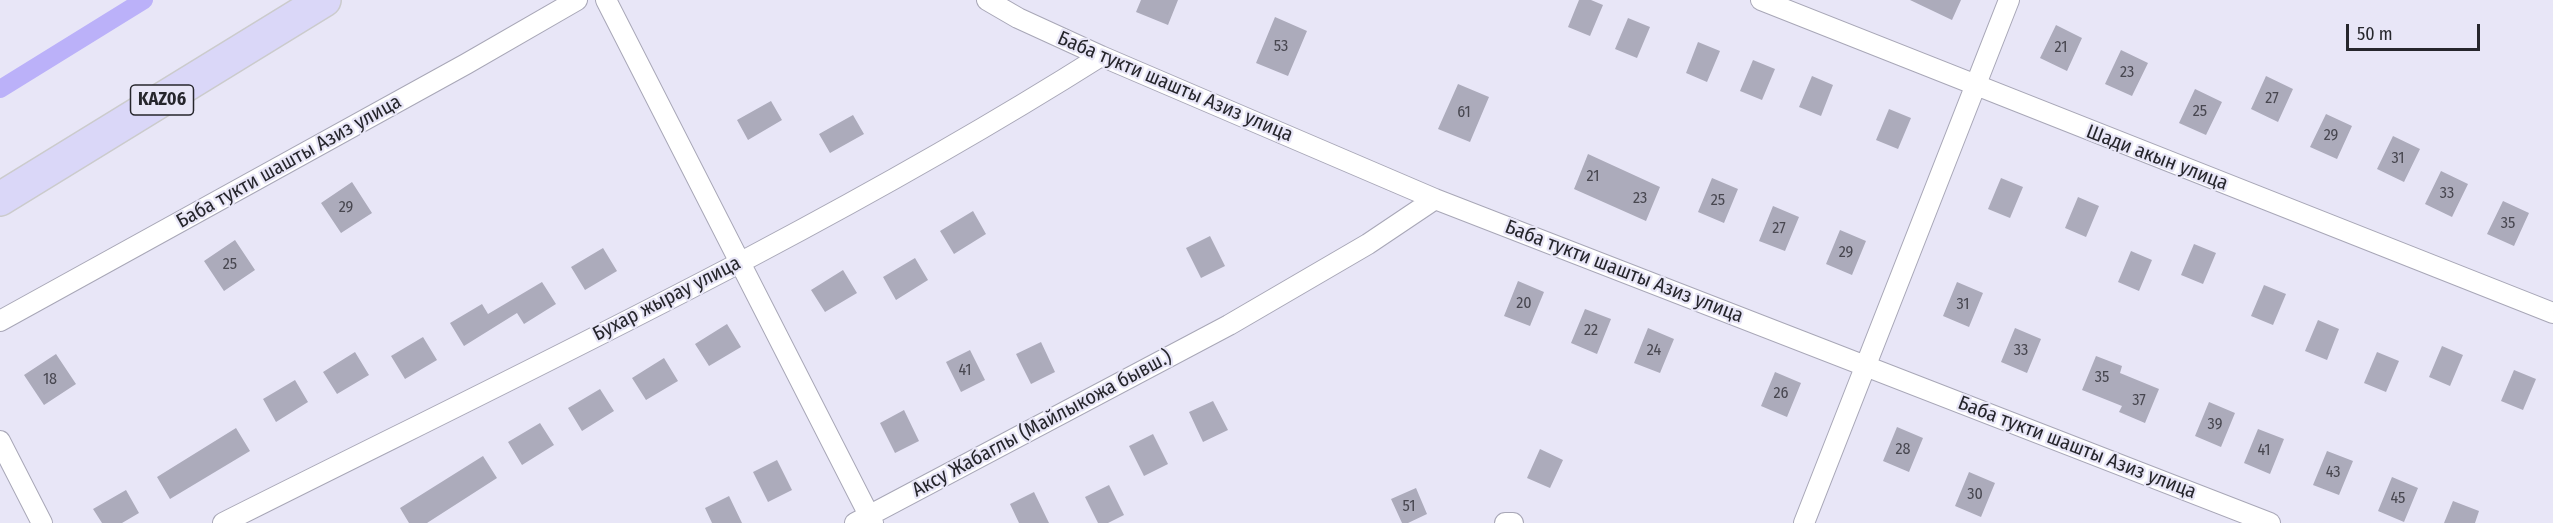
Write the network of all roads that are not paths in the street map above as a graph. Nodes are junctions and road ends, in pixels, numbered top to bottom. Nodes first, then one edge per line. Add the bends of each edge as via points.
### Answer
1 (281, 0) edge
2 (324, 0) edge
3 (577, 0) edge
4 (606, 0) edge
5 (987, 0) edge
6 (1761, 0) edge
7 (2009, 0) edge
8 (1101, 56) junction
9 (1975, 86) junction
10 (0, 173) edge
11 (0, 199) edge
12 (1436, 199) junction
13 (741, 262) junction
14 (2553, 313) edge
15 (0, 321) edge
16 (1866, 365) junction
17 (0, 441) edge
18 (866, 521) edge
19 (42, 523) edge
20 (223, 523) edge
21 (1505, 523) edge
22 (1513, 523) edge
23 (1804, 523) edge
24 (2270, 523) edge

1 - 10 highway, KАZ06
2 - 11 highway, KАZ06
3 - 15 street, Баба тукти шашты Азиз улица
4 - 13 street
5 - 8 street, Баба тукти шашты Азиз улица
6 - 9 street, Шади акын улица
7 - 9 street
8 - 12 street, Баба тукти шашты Азиз улица
8 - 13 street, Бухар жырау улица via 1001,120
9 - 14 street, Шади акын улица
9 - 16 street
12 - 16 street, Баба тукти шашты Азиз улица
12 - 18 street, Аксу Жабаглы (Майлыкожа бывш.) via 1368,244 1229,325
13 - 18 street
13 - 20 street, Бухар жырау улица
16 - 23 street
16 - 24 street, Баба тукти шашты Азиз улица
17 - 19 street
21 - 22 street

